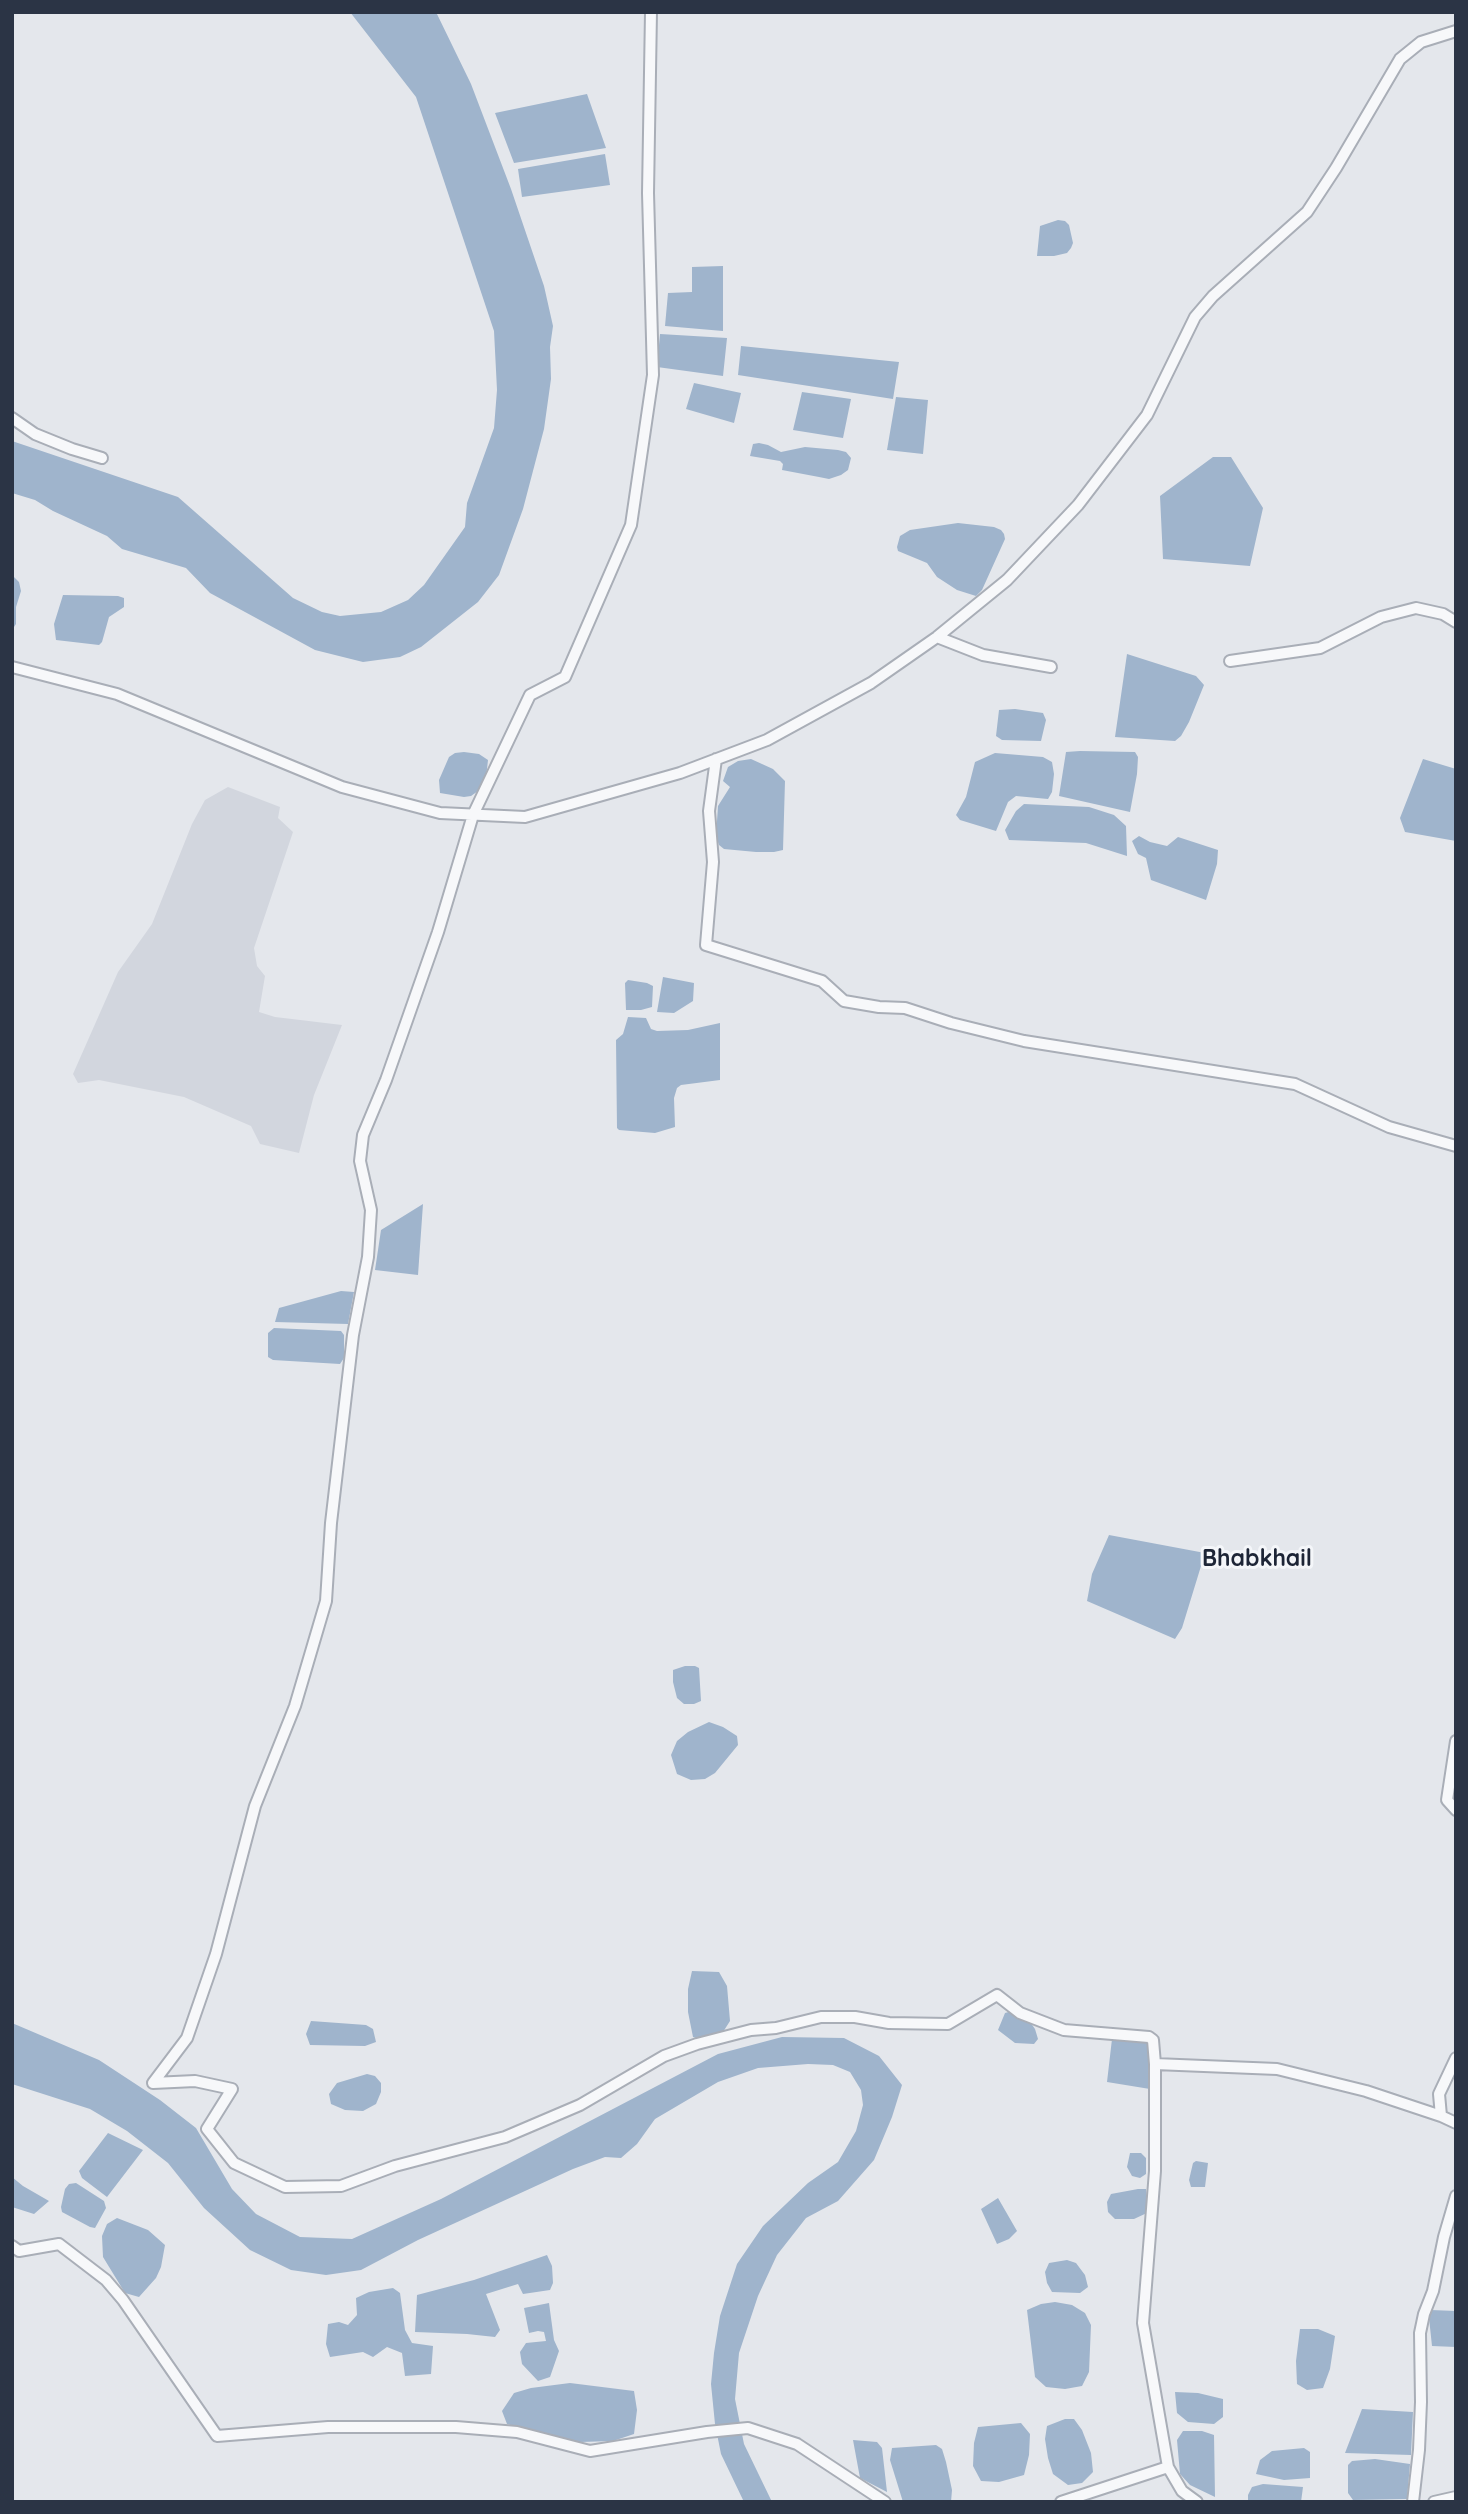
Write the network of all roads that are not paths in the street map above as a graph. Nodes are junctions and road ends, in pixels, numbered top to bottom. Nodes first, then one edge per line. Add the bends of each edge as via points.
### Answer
1 (651, 12) edge
2 (1456, 31) edge
3 (12, 418) edge
4 (102, 458) dead end
5 (1456, 622) edge
6 (937, 637) junction
7 (1230, 661) dead end
8 (12, 667) edge
9 (1051, 667) dead end
10 (716, 759) junction
11 (473, 815) junction
12 (1456, 1146) edge
13 (1456, 1741) edge
14 (1456, 1810) edge
15 (1456, 2058) edge
16 (1155, 2064) junction
17 (1441, 2116) junction
18 (1456, 2123) edge
19 (1456, 2196) edge
20 (12, 2246) edge
21 (1168, 2467) junction
22 (1456, 2497) edge
23 (884, 2502) edge
24 (1061, 2502) edge
25 (1197, 2502) edge
26 (1413, 2502) edge
27 (1434, 2502) edge

1 - 11 street via 648,193 653,375 631,525 565,677 530,695
2 - 6 street via 1421,42 1400,59 1307,212 1195,317 1147,415 1078,505 1007,580
3 - 4 street via 35,434
5 - 7 street via 1416,608 1381,617 1320,648
6 - 9 street via 983,655
6 - 10 street via 871,683 767,740
8 - 11 street via 117,694 342,787 439,813
10 - 11 street via 680,774 525,817
10 - 12 street via 709,811 713,862 706,945 822,981 844,1001 905,1008 1024,1041 1295,1084 1389,1127
11 - 16 street via 438,932 363,1135 360,1161 371,1210 368,1257 353,1335 326,1601 295,1706 255,1805 216,1954 187,2038 153,2083 195,2081 232,2090 207,2129 234,2163 285,2186 341,2186 505,2137 580,2105 664,2056 697,2044 821,2017 948,2024 997,1996 1020,2013 1064,2030 1149,2037
13 - 14 street via 1447,1800
15 - 17 street via 1439,2094
16 - 17 street via 1277,2069
16 - 21 street via 1154,2171 1143,2323
17 - 18 street
19 - 26 street via 1420,2333 1421,2402
20 - 23 street via 19,2250 59,2244 106,2280 217,2436 328,2427 456,2427 517,2432 590,2451 748,2428 797,2444
21 - 24 street
21 - 25 street via 1182,2491
22 - 27 street

